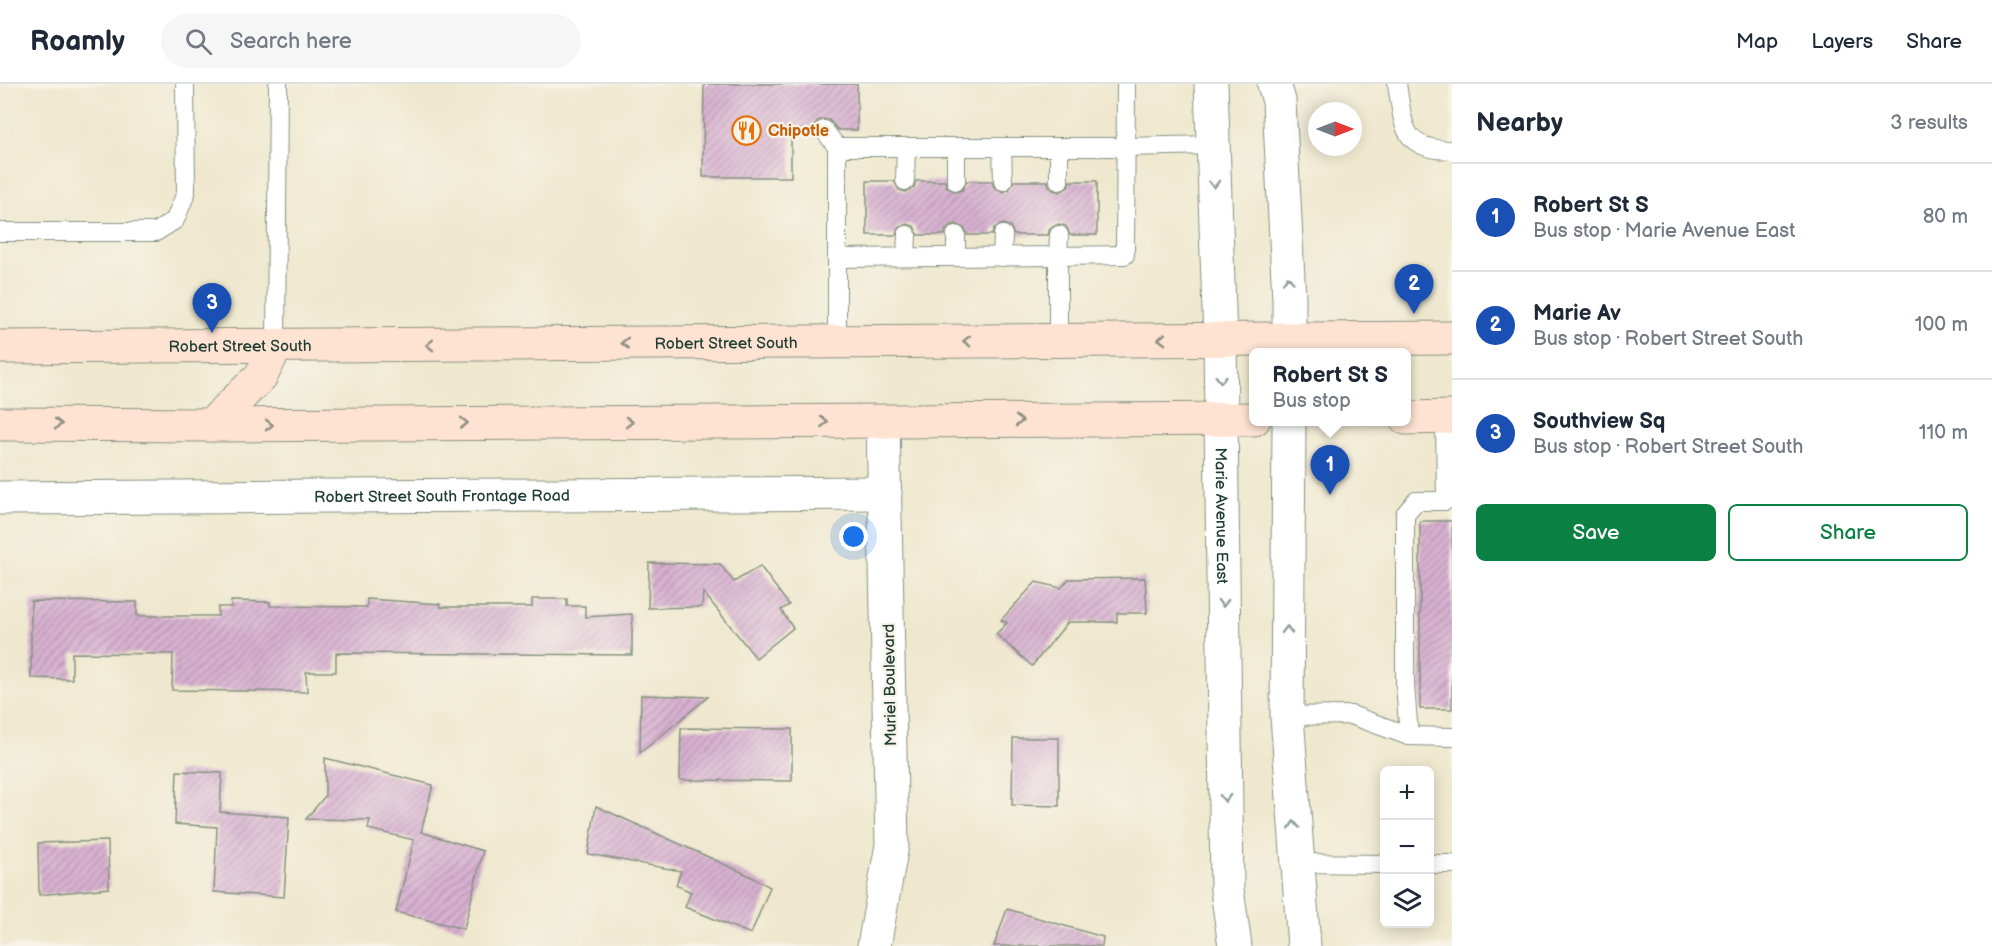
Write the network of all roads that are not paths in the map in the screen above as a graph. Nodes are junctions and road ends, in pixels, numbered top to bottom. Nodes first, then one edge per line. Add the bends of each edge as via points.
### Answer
1 (185, 84) edge
2 (278, 84) edge
3 (1126, 84) edge
4 (1211, 84) edge
5 (1274, 84) edge
6 (1397, 84) edge
7 (824, 130) dead end
8 (1213, 145) junction
9 (837, 147) junction
10 (906, 147) junction
11 (956, 147) junction
12 (1002, 147) junction
13 (1059, 147) junction
14 (1126, 147) junction
15 (1452, 150) edge
16 (905, 181) dead end
17 (956, 181) dead end
18 (1003, 181) dead end
19 (1059, 181) dead end
20 (0, 232) edge
21 (907, 235) dead end
22 (956, 235) dead end
23 (1003, 235) dead end
24 (1059, 235) dead end
25 (1058, 256) junction
26 (906, 257) junction
27 (956, 257) junction
28 (1002, 257) junction
29 (837, 258) junction
30 (1452, 338) edge
31 (1220, 339) junction
32 (1058, 340) junction
33 (837, 342) junction
34 (276, 346) junction
35 (1289, 346) edge
36 (0, 347) edge
37 (1411, 417) edge
38 (1448, 417) edge
39 (1238, 419) edge
40 (883, 422) junction
41 (0, 424) edge
42 (211, 425) junction
43 (1289, 426) edge
44 (885, 493) junction
45 (0, 498) edge
46 (1449, 501) edge
47 (1287, 716) junction
48 (1409, 736) junction
49 (1452, 736) edge
50 (1297, 863) junction
51 (1380, 864) edge
52 (1434, 864) edge
53 (1452, 864) edge
54 (874, 946) edge
55 (1235, 946) edge
56 (1304, 946) edge

1 - 20 lane via 186,193 176,220 156,232
2 - 34 lane
3 - 14 lane
4 - 8 street, Marie Avenue East
35 -> 5 street via 1279,102
6 - 15 lane via 1402,119 1409,135 1433,150
7 - 9 lane
8 - 14 lane
8 -> 31 street, Marie Avenue East
9 - 10 lane
9 - 29 lane
10 - 11 lane
10 - 16 lane
11 - 12 lane
11 - 17 lane
12 - 13 lane
12 - 18 lane
13 - 14 lane
13 - 19 lane
14 - 25 lane via 1125,255
21 - 26 lane
22 - 27 lane
23 - 28 lane
24 - 25 lane
25 - 28 lane
25 - 32 lane
26 - 27 lane
26 - 29 lane
27 - 28 lane
29 - 33 lane
30 - 35 main road, Robert Street South
31 -> 32 main road, Robert Street South
31 - 35 main road, Robert Street South
31 -> 39 street, Marie Avenue East
32 -> 33 main road, Robert Street South
33 -> 34 main road, Robert Street South
34 - 36 main road, Robert Street South
34 - 42 main road via 261,376
37 - 38 main road
38 - 46 lane
40 -> 39 main road
39 -> 55 street, Marie Avenue East via 1227,879
42 -> 40 main road
40 - 44 street, Muriel Boulevard
41 -> 42 main road
47 -> 43 street
44 - 45 street, Robert Street South Frontage Road
44 - 54 street, Muriel Boulevard via 892,845
46 - 48 lane via 1416,501 1405,514 1405,685
47 - 48 lane via 1351,715
50 -> 47 street
48 - 49 lane
50 - 51 lane
50 - 56 street
52 - 53 lane

